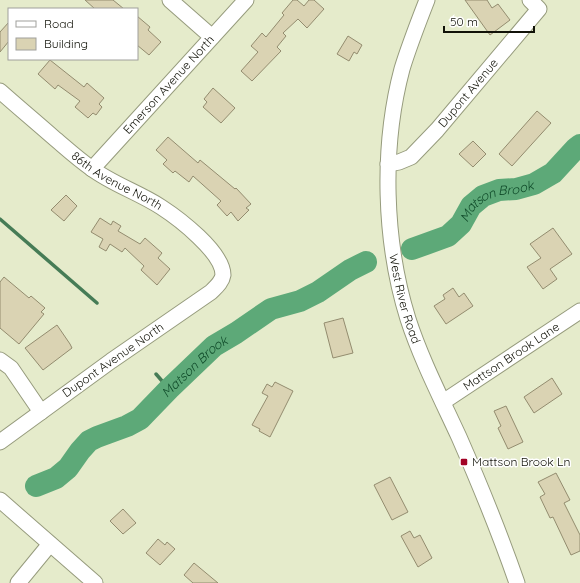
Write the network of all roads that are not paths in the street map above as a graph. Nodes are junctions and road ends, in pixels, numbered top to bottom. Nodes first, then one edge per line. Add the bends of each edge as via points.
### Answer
1 (170, 0) edge
2 (246, 0) edge
3 (427, 0) edge
4 (534, 4) edge
5 (212, 37) junction
6 (0, 91) edge
7 (388, 164) junction
8 (92, 169) junction
9 (223, 276) joint
10 (580, 311) edge
11 (0, 360) edge
12 (443, 402) junction
13 (41, 412) junction
14 (0, 442) edge
15 (0, 500) edge
16 (50, 544) junction
17 (18, 583) edge
18 (95, 583) edge
19 (517, 583) edge

1 - 5 street
2 - 5 street, Emerson Avenue North
3 - 7 street, West River Road via 402,70 391,128
4 - 7 street, Dupont Avenue via 437,130 411,158
5 - 8 street, Emerson Avenue North
6 - 8 street, 86th Avenue North
7 - 12 street, West River Road via 389,215 401,292 420,351
8 - 9 street, 86th Avenue North via 182,221 214,254 222,267
9 - 13 street, Dupont Avenue North via 219,285 211,292
10 - 12 street, Mattson Brook Lane
11 - 13 street via 11,368
12 - 19 street, West River Road
13 - 14 street, Dupont Avenue North
15 - 16 street
16 - 17 street
16 - 18 street

